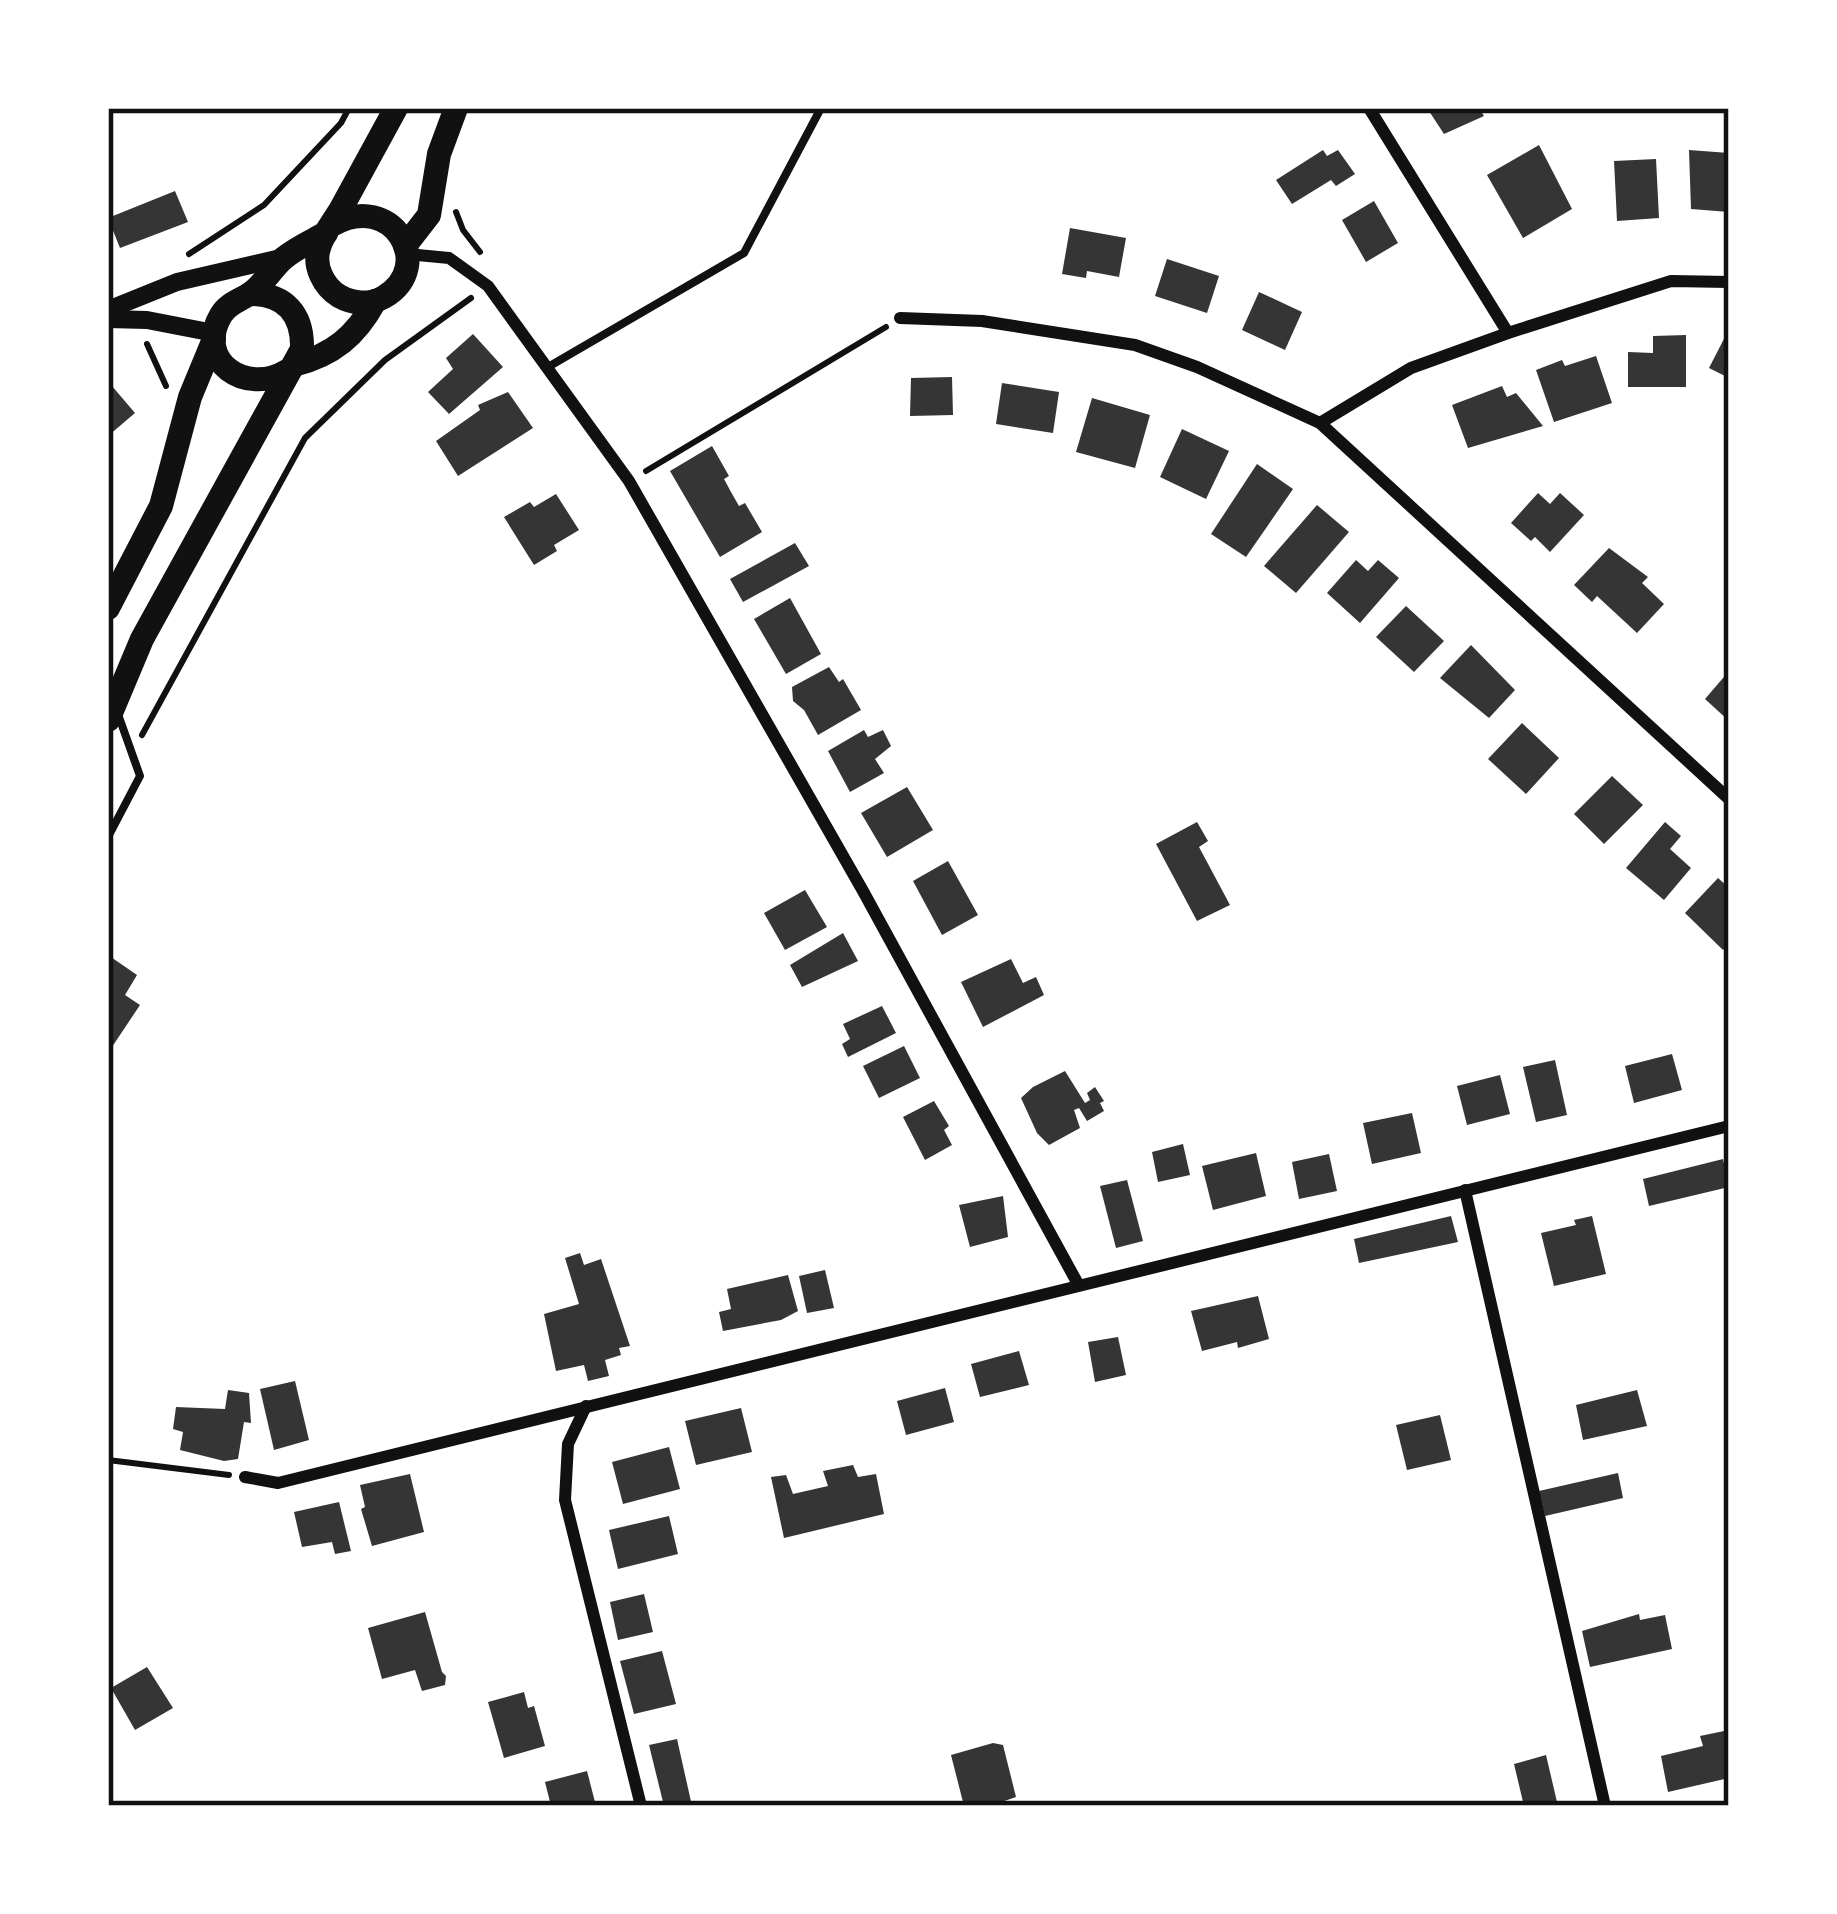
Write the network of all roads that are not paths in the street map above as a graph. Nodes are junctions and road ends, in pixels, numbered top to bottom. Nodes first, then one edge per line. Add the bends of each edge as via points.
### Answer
1 (396, 108) edge
2 (456, 108) edge
3 (821, 108) edge
4 (1370, 108) edge
5 (329, 229) junction
6 (406, 250) junction
7 (285, 257) junction
8 (202, 277) junction
9 (1729, 282) edge
10 (246, 295) junction
11 (375, 301) junction
12 (108, 316) edge
13 (899, 319) road end
14 (1508, 333) junction
15 (214, 336) junction
16 (291, 368) junction
17 (547, 368) junction
18 (1320, 424) junction
19 (108, 608) edge
20 (111, 712) edge
21 (1729, 799) edge
22 (108, 837) edge
23 (1729, 1126) edge
24 (1465, 1190) junction
25 (1078, 1284) junction
26 (586, 1406) junction
27 (245, 1477) road end
28 (640, 1806) edge
29 (1605, 1806) edge

1 - 5 main road
2 - 6 main road via 429,215
3 - 17 lane via 744,253
4 - 14 street
5 - 6 main road via 347,216 383,218
5 - 7 main road
5 - 11 main road via 317,260 321,276 343,299
6 - 11 main road via 399,283
6 - 17 street via 449,258 488,286
7 - 8 street
7 - 10 main road
8 - 10 street
8 - 12 street
9 - 14 street via 1671,281
10 - 15 main road via 223,311
10 - 16 main road via 268,294 296,314 302,349
11 - 16 main road via 342,343
12 - 15 street
13 - 18 street via 982,321 1135,345
14 - 18 street via 1411,368
15 - 16 main road via 218,356 241,378 273,380
15 - 19 main road via 161,506
16 - 20 main road via 142,639
17 - 25 street via 629,481
18 - 21 street
20 - 22 lane via 140,776
23 - 24 street
24 - 25 street
24 - 29 street
25 - 26 street
26 - 27 street via 278,1483
26 - 28 street via 568,1444 565,1500

